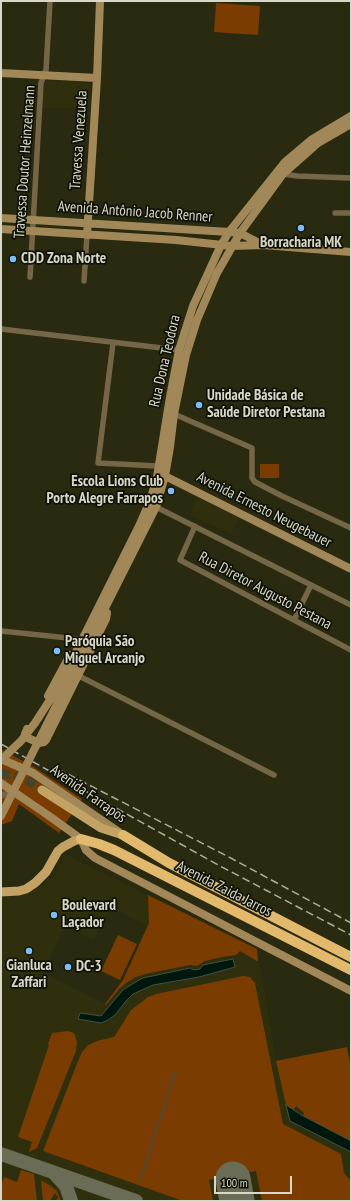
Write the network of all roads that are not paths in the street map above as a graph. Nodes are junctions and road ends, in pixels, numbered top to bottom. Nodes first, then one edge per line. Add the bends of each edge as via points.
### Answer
1 (50, 1) edge
2 (100, 1) edge
3 (1, 73) edge
4 (44, 75) junction
5 (97, 78) junction
6 (351, 116) edge
7 (351, 124) edge
8 (283, 174) junction
9 (351, 178) edge
10 (335, 213) dead end
11 (351, 213) edge
12 (5, 218) edge
13 (33, 220) junction
14 (88, 223) junction
15 (143, 227) junction
16 (5, 229) edge
17 (177, 229) junction
18 (33, 231) junction
19 (229, 232) junction
20 (240, 233) junction
21 (87, 235) junction
22 (143, 239) junction
23 (176, 240) junction
24 (204, 243) junction
25 (221, 245) junction
26 (263, 245) junction
27 (232, 246) junction
28 (351, 252) edge
29 (214, 259) junction
30 (30, 277) dead end
31 (84, 281) dead end
32 (205, 288) junction
33 (1, 329) edge
34 (113, 343) junction
35 (183, 352) junction
36 (174, 414) junction
37 (168, 458) junction
38 (158, 466) junction
39 (161, 476) junction
40 (156, 507) junction
41 (195, 526) junction
42 (351, 528) edge
43 (351, 569) edge
44 (311, 585) junction
45 (110, 599) junction
46 (351, 605) edge
47 (294, 620) junction
48 (1, 631) edge
49 (84, 637) junction
50 (351, 650) edge
51 (78, 676) junction
52 (1, 759) edge
53 (274, 775) dead end
54 (1, 783) edge
55 (42, 790) tunnel mouth
56 (1, 796) edge
57 (21, 796) junction
58 (1, 816) edge
59 (123, 835) junction
60 (81, 839) junction
61 (1, 892) edge
62 (351, 957) edge
63 (351, 970) edge
64 (351, 991) edge

1 - 4 street, Travessa Doutor Heinzelmann
2 - 5 main road, Travessa Venezuela
3 - 4 main road
4 - 5 main road
4 - 13 street, Travessa Doutor Heinzelmann via 41,83
5 - 14 main road, Travessa Venezuela
6 - 19 main road, Rua Dona Teodora via 311,140 285,162
7 - 8 main road, Rua Dona Teodora via 318,143
8 - 9 street
8 - 20 main road, Rua Dona Teodora
10 - 11 street
12 - 13 main road, Avenida Antônio Jacob Renner
12 - 16 main road
13 - 14 main road, Avenida Antônio Jacob Renner
13 - 18 street, Travessa Doutor Heinzelmann
14 - 15 main road, Avenida Antônio Jacob Renner
14 - 21 main road, Travessa Venezuela
15 - 17 main road, Avenida Antônio Jacob Renner
15 - 22 main road
16 - 18 main road, Avenida Antônio Jacob Renner
17 - 19 main road, Avenida Antônio Jacob Renner
17 - 23 main road
18 - 21 main road, Avenida Antônio Jacob Renner
18 - 30 street, Travessa Doutor Heinzelmann
19 - 20 main road, Avenida Antônio Jacob Renner
19 - 25 main road, Rua Dona Teodora
20 - 26 main road, Avenida Antônio Jacob Renner
20 - 27 main road, Rua Dona Teodora
21 - 22 main road, Avenida Antônio Jacob Renner
21 - 31 street, Travessa Venezuela
22 - 23 main road, Avenida Antônio Jacob Renner
23 - 24 main road, Avenida Antônio Jacob Renner
24 - 25 main road, Avenida Antônio Jacob Renner
24 - 29 main road via 209,247
25 - 27 main road, Avenida Antônio Jacob Renner
25 - 29 main road, Rua Dona Teodora
26 - 27 main road, Avenida Antônio Jacob Renner
26 - 28 main road, Avenida Antônio Jacob Renner
27 - 32 main road, Rua Dona Teodora
29 - 32 main road, Rua Dona Teodora
32 - 35 main road, Rua Dona Teodora via 193,306
33 - 34 street
34 - 35 street
34 - 38 street via 98,463
35 - 36 main road, Rua Dona Teodora
35 - 38 main road, Rua Dona Teodora
36 - 37 main road, Rua Dona Teodora
36 - 42 street via 252,448 252,478 255,482
37 - 38 street
37 - 39 main road, Rua Dona Teodora
38 - 39 main road, Rua Dona Teodora
39 - 40 main road, Rua Dona Teodora
39 - 43 main road, Avenida Ernesto Neugebauer
39 - 49 main road, Rua Dona Teodora
40 - 41 street
40 - 45 main road, Rua Dona Teodora
41 - 44 street
41 - 47 street, Rua Diretor Augusto Pestana via 180,560
44 - 46 street
44 - 47 street
45 - 49 main road, Rua Dona Teodora
45 - 51 main road via 106,619
47 - 50 street, Rua Diretor Augusto Pestana
48 - 49 street
49 - 51 main road via 25,731 28,738 39,743 46,740
49 - 52 main road, bridge via 57,689 35,723 21,741
49 - 58 main road, bridge
51 - 53 street
52 - 59 main road, Avenida Farrapos via 33,773
54 - 57 main road
55 - 59 main road, Avenida Farrapos via 101,828
56 - 57 street
57 - 60 main road
59 - 62 highway, Avenida Zaida Jarros via 169,863
60 - 61 main road via 62,847 46,872 26,889
60 - 63 highway, Avenida Zaida Jarros via 114,850
60 - 64 main road via 86,850 94,858

